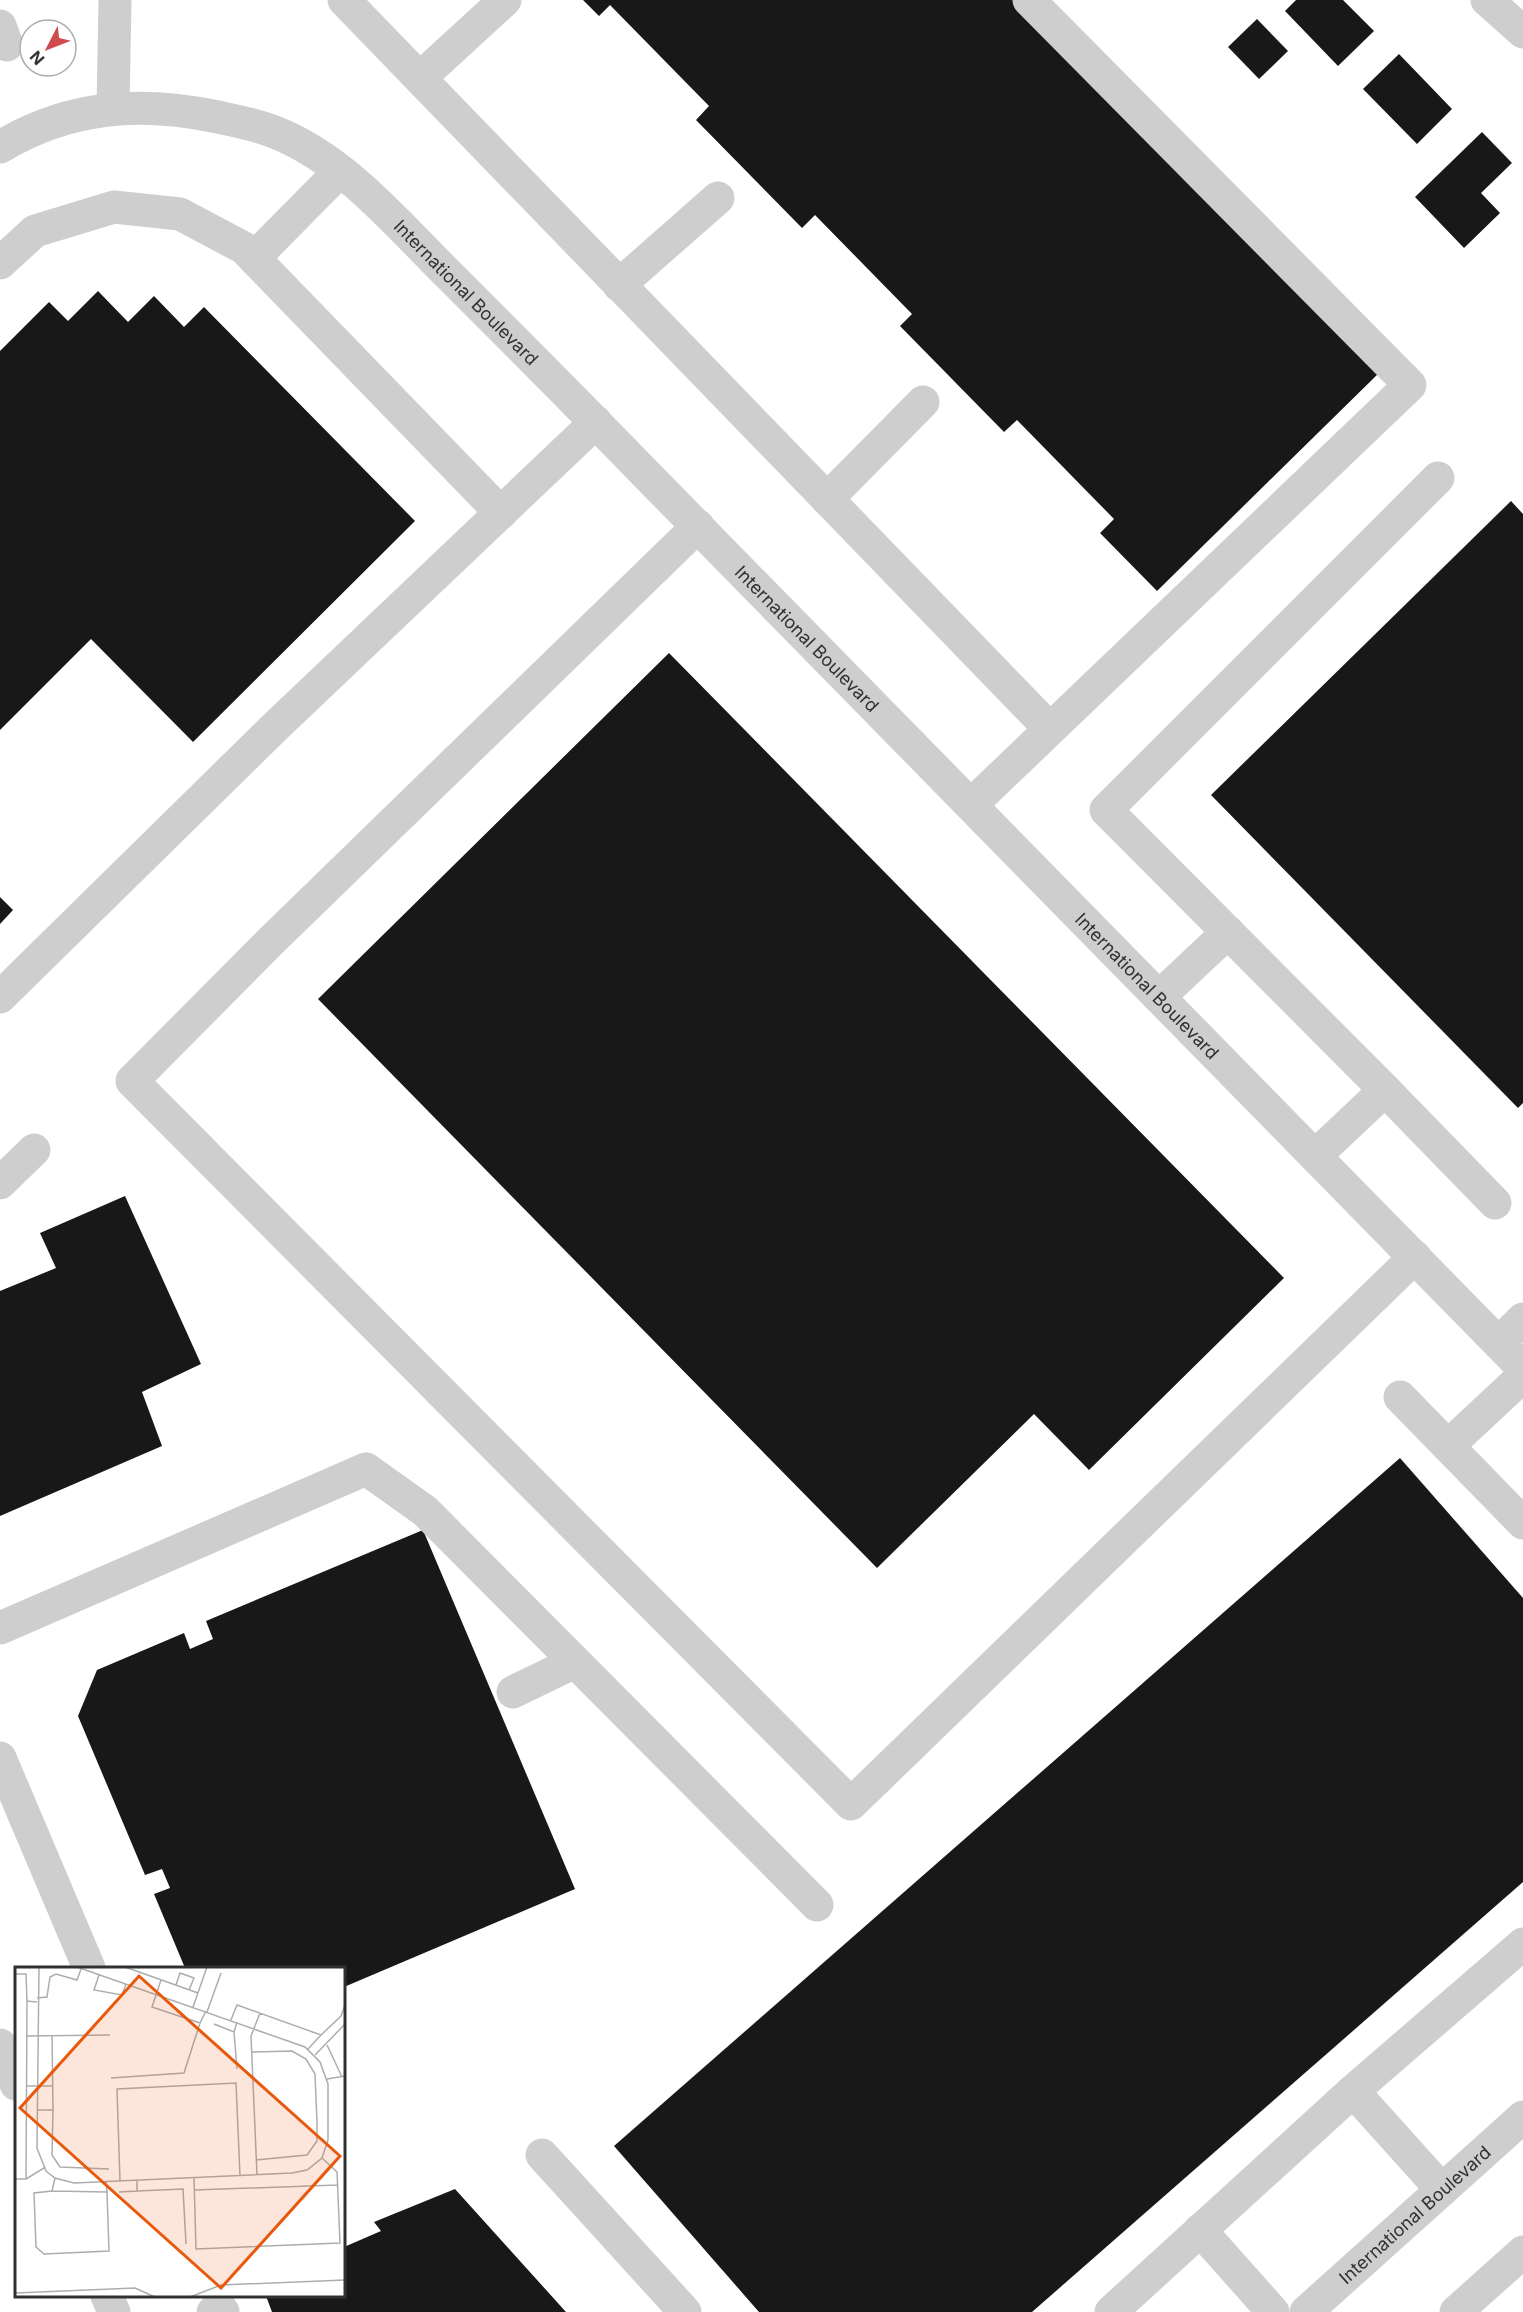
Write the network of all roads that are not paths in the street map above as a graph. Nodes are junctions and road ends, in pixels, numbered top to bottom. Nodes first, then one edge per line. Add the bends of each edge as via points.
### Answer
1 (115, 0) edge
2 (344, 0) edge
3 (505, 0) edge
4 (1029, 0) edge
5 (1487, 0) edge
6 (1523, 32) edge
7 (420, 78) junction
8 (113, 108) junction
9 (0, 147) edge
10 (340, 171) junction
11 (718, 198) dead end
12 (254, 258) junction
13 (0, 263) edge
14 (619, 285) junction
15 (923, 402) dead end
16 (596, 422) junction
17 (1438, 478) dead end
18 (827, 499) junction
19 (501, 513) junction
20 (698, 526) junction
21 (1050, 729) junction
22 (970, 804) junction
23 (1228, 932) junction
24 (0, 997) edge
25 (1159, 997) junction
26 (1385, 1090) junction
27 (34, 1150) dead end
28 (1315, 1156) junction
29 (0, 1183) edge
30 (1496, 1203) dead end
31 (1414, 1257) junction
32 (1523, 1319) edge
33 (1499, 1343) junction
34 (1523, 1368) edge
35 (1523, 1376) edge
36 (1400, 1397) dead end
37 (1448, 1446) junction
38 (1523, 1523) edge
39 (0, 1628) edge
40 (574, 1662) junction
41 (513, 1692) dead end
42 (0, 1758) edge
43 (817, 1905) dead end
44 (1523, 1944) edge
45 (89, 1967) edge
46 (0, 2045) edge
47 (15, 2082) edge
48 (1353, 2091) junction
49 (15, 2097) edge
50 (0, 2104) edge
51 (1523, 2117) edge
52 (542, 2155) dead end
53 (1442, 2190) junction
54 (1200, 2230) junction
55 (1523, 2252) edge
56 (108, 2297) edge
57 (114, 2312) edge
58 (213, 2312) edge
59 (223, 2312) edge
60 (685, 2312) edge
61 (1111, 2312) edge
62 (1273, 2312) edge
63 (1306, 2312) edge
64 (1455, 2312) edge

1 - 8 street
2 - 7 street
3 - 7 street
4 - 21 street via 1410,385
5 - 6 street
7 - 14 street
8 - 9 street, International Boulevard via 87,111 26,131
8 - 10 street, International Boulevard via 182,110 238,121 277,133
10 - 12 street
10 - 16 street, International Boulevard
11 - 14 street
12 - 13 street via 244,248 180,214 114,207 35,231
12 - 19 street
14 - 18 street
15 - 18 street
16 - 19 street
16 - 20 street, International Boulevard
17 - 23 street via 1107,810
18 - 21 street
19 - 24 street via 275,727
20 - 22 street, International Boulevard
20 - 31 street via 132,1081 851,1804
21 - 22 street
22 - 25 street, International Boulevard
23 - 25 street
23 - 26 street
25 - 28 street, International Boulevard
26 - 28 street
26 - 30 street
27 - 29 street
28 - 31 street, International Boulevard
31 - 33 street, International Boulevard
32 - 33 street
33 - 34 street, International Boulevard
35 - 37 street
36 - 37 street
37 - 38 street
39 - 40 street via 366,1469 424,1511
40 - 41 street
40 - 43 street
42 - 45 street
44 - 48 street
46 - 47 street
48 - 53 street
48 - 54 street
49 - 50 street
51 - 53 street, International Boulevard
52 - 60 street
53 - 63 street, International Boulevard
54 - 61 street
54 - 62 street
55 - 64 street
56 - 57 street
58 - 59 street

